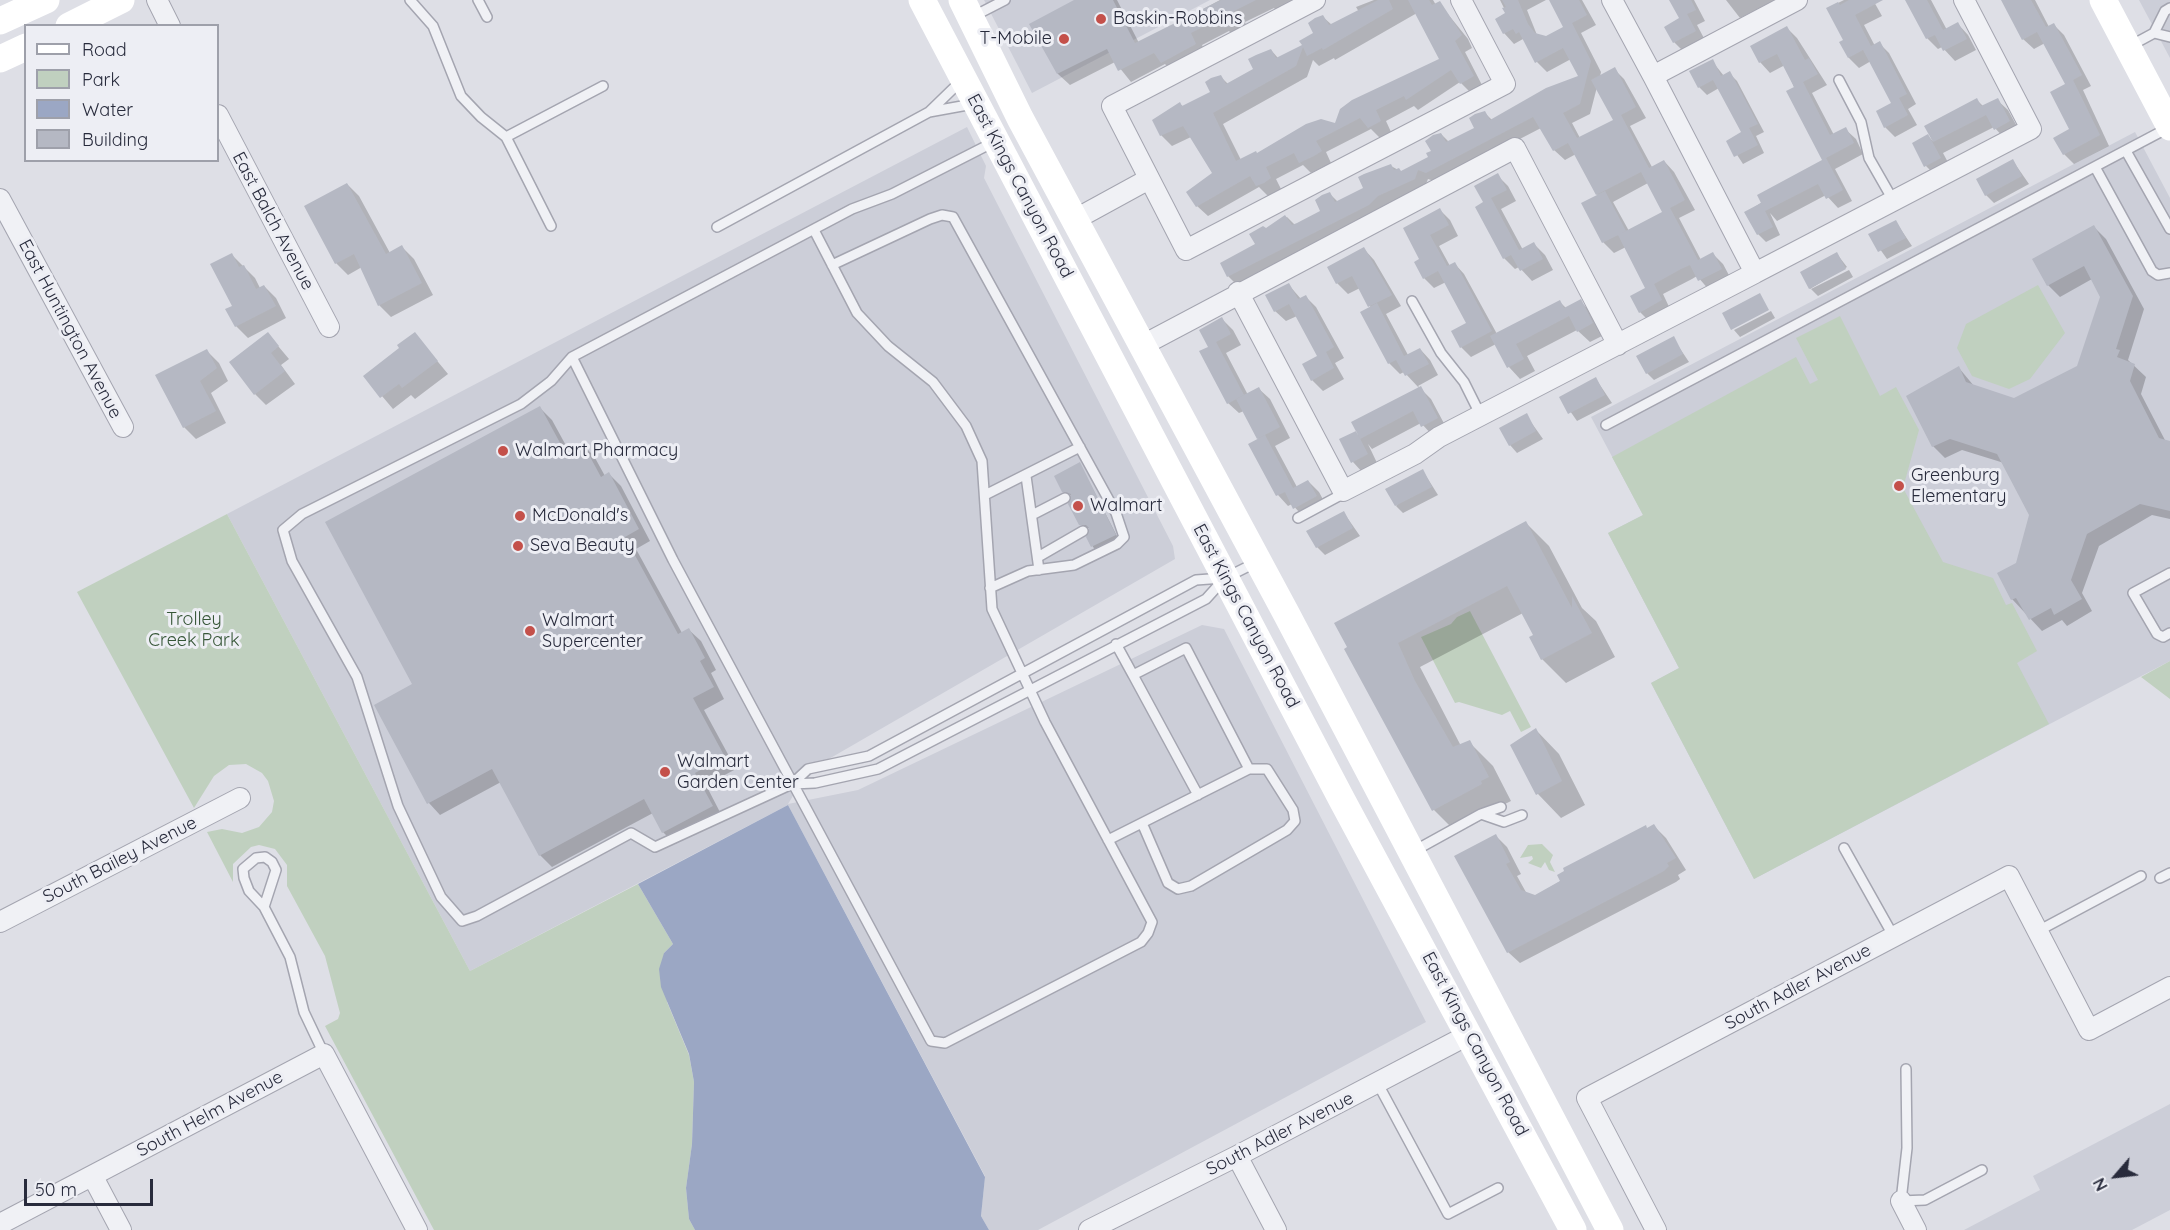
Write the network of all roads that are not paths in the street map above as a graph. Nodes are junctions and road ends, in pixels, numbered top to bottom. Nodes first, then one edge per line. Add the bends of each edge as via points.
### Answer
1 (46, 0) edge
2 (61, 0) edge
3 (121, 0) edge
4 (157, 0) edge
5 (410, 0) edge
6 (478, 0) edge
7 (922, 0) edge
8 (1005, 0) edge
9 (1315, 0) edge
10 (1461, 0) edge
11 (1612, 0) edge
12 (1797, 0) edge
13 (1964, 0) edge
14 (2103, 0) edge
15 (2170, 8) edge
16 (966, 9) edge
17 (487, 17) dead end
18 (0, 21) edge
19 (29, 24) edge
20 (73, 24) edge
21 (169, 24) edge
22 (24, 27) edge
23 (2154, 33) junction
24 (2170, 37) edge
25 (0, 40) edge
26 (2128, 47) junction
27 (24, 48) edge
28 (0, 59) edge
29 (1653, 76) junction
30 (964, 78) junction
31 (1839, 80) dead end
32 (603, 86) dead end
33 (977, 103) junction
34 (928, 112) junction
35 (219, 117) edge
36 (2170, 127) edge
37 (506, 137) junction
38 (997, 140) junction
39 (2126, 151) junction
40 (2095, 166) junction
41 (1149, 179) junction
42 (0, 199) edge
43 (1893, 200) junction
44 (1074, 220) junction
45 (551, 226) dead end
46 (717, 226) dead end
47 (2170, 229) edge
48 (814, 230) junction
49 (832, 265) junction
50 (1755, 273) junction
51 (2170, 273) edge
52 (1238, 292) junction
53 (1412, 301) dead end
54 (329, 327) dead end
55 (1143, 345) junction
56 (1618, 345) junction
57 (572, 357) junction
58 (1481, 416) junction
59 (1606, 425) dead end
60 (123, 428) dead end
61 (1080, 447) junction
62 (1026, 476) junction
63 (1343, 491) junction
64 (986, 495) junction
65 (1065, 498) dead end
66 (1032, 515) junction
67 (1298, 518) dead end
68 (1083, 531) dead end
69 (1038, 556) junction
70 (1258, 561) junction
71 (1040, 570) junction
72 (2170, 573) edge
73 (1226, 578) junction
74 (990, 588) junction
75 (2170, 633) edge
76 (1116, 644) junction
77 (1022, 674) junction
78 (1133, 675) junction
79 (1029, 690) junction
80 (1250, 769) junction
81 (792, 784) junction
82 (1198, 795) junction
83 (240, 798) dead end
84 (1501, 807) dead end
85 (1481, 814) junction
86 (1522, 815) dead end
87 (1142, 823) junction
88 (1108, 840) junction
89 (1844, 848) dead end
90 (1412, 852) junction
91 (2170, 873) edge
92 (2141, 876) dead end
93 (2160, 878) dead end
94 (264, 908) junction
95 (0, 922) edge
96 (2038, 930) junction
97 (1894, 937) junction
98 (2170, 987) edge
99 (1470, 1034) junction
100 (324, 1054) junction
101 (1906, 1069) dead end
102 (1378, 1084) junction
103 (1237, 1156) junction
104 (1982, 1170) dead end
105 (93, 1176) junction
106 (1498, 1188) dead end
107 (1901, 1201) junction
108 (0, 1224) edge
109 (121, 1230) edge
110 (417, 1230) edge
111 (1089, 1230) edge
112 (1276, 1230) edge
113 (1574, 1230) edge
114 (1610, 1230) edge
115 (1656, 1230) edge
116 (1916, 1230) edge

1 - 18 main road
2 - 19 main road
3 - 20 main road
4 - 21 street
5 - 37 lane via 433,26 461,96
6 - 17 lane
7 - 30 main road, East Kings Canyon Road
8 - 16 lane
9 - 41 street via 1112,106
10 - 41 street via 1505,84 1186,250
11 - 29 street
12 - 29 street
13 - 43 street via 2031,129
14 - 26 main road
15 - 23 lane
16 - 44 main road, East Kings Canyon Road
22 - 25 main road
23 - 24 lane
23 - 26 lane
26 - 36 main road
27 - 28 main road
29 - 50 street
30 - 33 main road, East Kings Canyon Road
30 - 34 lane
31 - 43 lane via 1861,122 1869,158
32 - 37 lane
33 - 34 lane
33 - 38 main road, East Kings Canyon Road
34 - 46 lane
35 - 54 street, East Balch Avenue
36 - 39 lane
37 - 45 lane
38 - 48 lane
38 - 73 main road, East Kings Canyon Road
39 - 40 lane
39 - 47 lane
40 - 51 lane via 2152,271 2158,275
40 - 59 lane
41 - 44 street
42 - 60 street, East Huntington Avenue
43 - 50 street
44 - 55 main road, East Kings Canyon Road
48 - 49 lane
48 - 57 lane
49 - 61 lane via 942,214 953,217
49 - 64 lane via 857,313 933,382 966,426 982,461
50 - 56 street
52 - 55 street
52 - 56 street via 1515,148
52 - 63 street
53 - 58 lane
55 - 70 main road, East Kings Canyon Road
56 - 58 street
57 - 81 lane via 668,550
57 - 81 lane via 551,381 521,404 302,514 283,530 292,561 357,677 398,806 441,897 462,921 631,833 655,847
58 - 63 street
61 - 62 lane
61 - 71 lane via 1124,537 1074,565
62 - 64 lane
62 - 66 lane
63 - 67 lane
64 - 74 lane
65 - 66 lane
66 - 69 lane
68 - 69 lane
69 - 71 lane
70 - 73 lane
70 - 90 main road, East Kings Canyon Road
71 - 74 lane via 1028,571
72 - 75 lane via 2133,593 2157,634 2163,637
73 - 76 lane via 1206,599
73 - 77 lane via 1196,580
73 - 99 main road, East Kings Canyon Road
74 - 77 lane via 992,609
76 - 78 lane
76 - 79 lane
77 - 79 lane
77 - 81 lane via 869,756 808,769
78 - 80 lane via 1186,648
78 - 82 lane
79 - 81 lane via 878,769
79 - 88 lane
80 - 82 lane
80 - 87 lane via 1268,769 1293,810 1295,821 1287,830 1191,886 1178,889 1168,883
81 - 88 lane via 931,1041 945,1043 1141,942 1152,922
82 - 87 lane
83 - 95 street, South Bailey Avenue
84 - 85 lane
85 - 86 lane via 1497,822
85 - 90 lane
87 - 88 lane
89 - 97 lane
90 - 114 main road, East Kings Canyon Road
91 - 93 lane
92 - 96 lane
94 - 94 lane via 276,870 265,857 255,858 243,869 249,891
94 - 100 lane via 290,957 304,1012
96 - 97 street, South Adler Avenue via 2009,876
96 - 98 street via 2089,1030
97 - 115 street, South Adler Avenue via 1587,1098
99 - 102 street, South Adler Avenue
99 - 113 main road, East Kings Canyon Road
100 - 105 street, South Helm Avenue
100 - 110 street
101 - 107 lane via 1907,1148
102 - 103 street, South Adler Avenue
102 - 106 lane via 1448,1214
103 - 111 street, South Adler Avenue
103 - 112 street
104 - 107 lane via 1925,1200
105 - 108 street, South Helm Avenue
105 - 109 street
107 - 116 street

